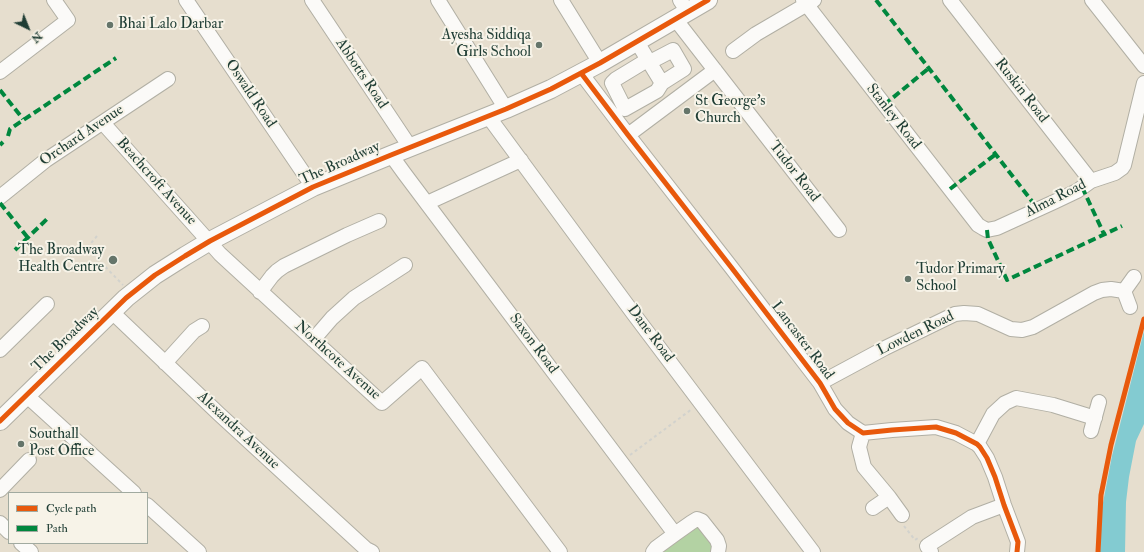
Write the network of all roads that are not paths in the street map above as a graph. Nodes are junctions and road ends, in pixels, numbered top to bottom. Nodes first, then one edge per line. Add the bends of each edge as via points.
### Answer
1 (54, 0) edge
2 (186, 0) edge
3 (312, 0) edge
4 (438, 0) edge
5 (561, 0) edge
6 (708, 0) edge
7 (950, 0) edge
8 (1092, 0) edge
9 (808, 2) edge
10 (681, 11) edge
11 (637, 42) junction
12 (733, 51) dead end
13 (649, 60) junction
14 (600, 63) junction
15 (1144, 66) edge
16 (715, 70) junction
17 (0, 72) edge
18 (581, 73) junction
19 (168, 79) dead end
20 (662, 83) junction
21 (1144, 83) edge
22 (506, 109) junction
23 (488, 116) junction
24 (103, 123) junction
25 (628, 135) junction
26 (410, 147) junction
27 (391, 154) junction
28 (521, 160) junction
29 (1091, 181) junction
30 (313, 187) junction
31 (0, 197) edge
32 (427, 203) junction
33 (379, 221) dead end
34 (839, 230) dead end
35 (987, 230) joint
36 (210, 242) junction
37 (405, 265) dead end
38 (1134, 277) dead end
39 (1124, 291) junction
40 (260, 292) junction
41 (46, 304) dead end
42 (1130, 307) dead end
43 (112, 312) junction
44 (202, 326) dead end
45 (313, 340) junction
46 (0, 350) edge
47 (165, 363) junction
48 (820, 383) junction
49 (26, 395) junction
50 (1099, 402) dead end
51 (1095, 418) junction
52 (0, 421) edge
53 (1091, 431) dead end
54 (863, 433) junction
55 (977, 444) junction
56 (29, 460) dead end
57 (0, 490) edge
58 (133, 492) edge
59 (889, 497) junction
60 (1004, 505) junction
61 (148, 506) edge
62 (873, 508) dead end
63 (902, 515) road end
64 (0, 523) edge
65 (8, 531) edge
66 (675, 534) junction
67 (22, 544) edge
68 (926, 545) edge
69 (31, 552) edge
70 (199, 552) edge
71 (372, 552) edge
72 (560, 552) edge
73 (653, 552) edge
74 (718, 552) edge
75 (813, 552) edge
76 (1017, 552) edge

1 - 17 street via 68,20
2 - 30 street, Oswald Road
3 - 26 street, Abbotts Road
4 - 22 street
5 - 14 street
6 - 10 main road, The Broadway
7 - 29 street, Ruskin Road
8 - 15 street
9 - 12 street
9 - 35 street, Stanley Road via 978,225
10 - 11 main road, The Broadway
10 - 16 street, Tudor Road
11 - 13 street
11 - 14 main road, The Broadway
13 - 20 street
13 - 20 street via 672,50 684,69
13 - 20 street via 612,83 625,109 657,91
14 - 18 main road, The Broadway
16 - 25 street
16 - 34 street, Tudor Road
18 - 22 main road, The Broadway
18 - 25 street, Lancaster Road
19 - 24 street, Orchard Avenue
21 - 29 street, Alma Road via 1122,168
22 - 23 main road, The Broadway
23 - 26 main road, The Broadway
23 - 28 street, Dane Road
24 - 31 street, Orchard Avenue via 46,160
24 - 36 street, Beachcroft Avenue
25 - 48 street, Lancaster Road
26 - 27 main road, The Broadway
27 - 30 main road, The Broadway
27 - 32 street, Saxon Road
28 - 32 street
28 - 75 street, Dane Road
29 - 35 street, Alma Road via 1054,202 997,228
30 - 36 main road, The Broadway
32 - 66 street, Saxon Road
33 - 40 street via 284,266 272,276
36 - 40 street, Northcote Avenue
36 - 43 main road, The Broadway via 155,275
37 - 45 street via 354,298
38 - 39 street
39 - 42 street
39 - 48 street, Lowden Road via 1107,289 1094,293 1027,330 1011,329 978,314 955,314
40 - 45 street, Northcote Avenue
41 - 46 street
43 - 47 street, Alexandra Avenue
43 - 49 main road, The Broadway
44 - 47 street via 194,331
45 - 72 street, Northcote Avenue via 382,403 422,368
47 - 71 street, Alexandra Avenue
48 - 54 street, Lancaster Road via 835,409 848,423
49 - 52 main road, The Broadway
49 - 58 street
50 - 51 street
51 - 53 street
51 - 55 street via 1053,405 1016,398 1005,403 993,414
54 - 55 street via 936,427 956,433
54 - 59 street via 859,447 864,467
55 - 60 street via 995,476
56 - 57 street
59 - 62 street
59 - 63 street
60 - 68 street via 972,517
60 - 76 street via 1018,542
61 - 70 street
64 - 65 street
66 - 73 street
66 - 74 street via 694,520 702,521 717,540
67 - 69 street

